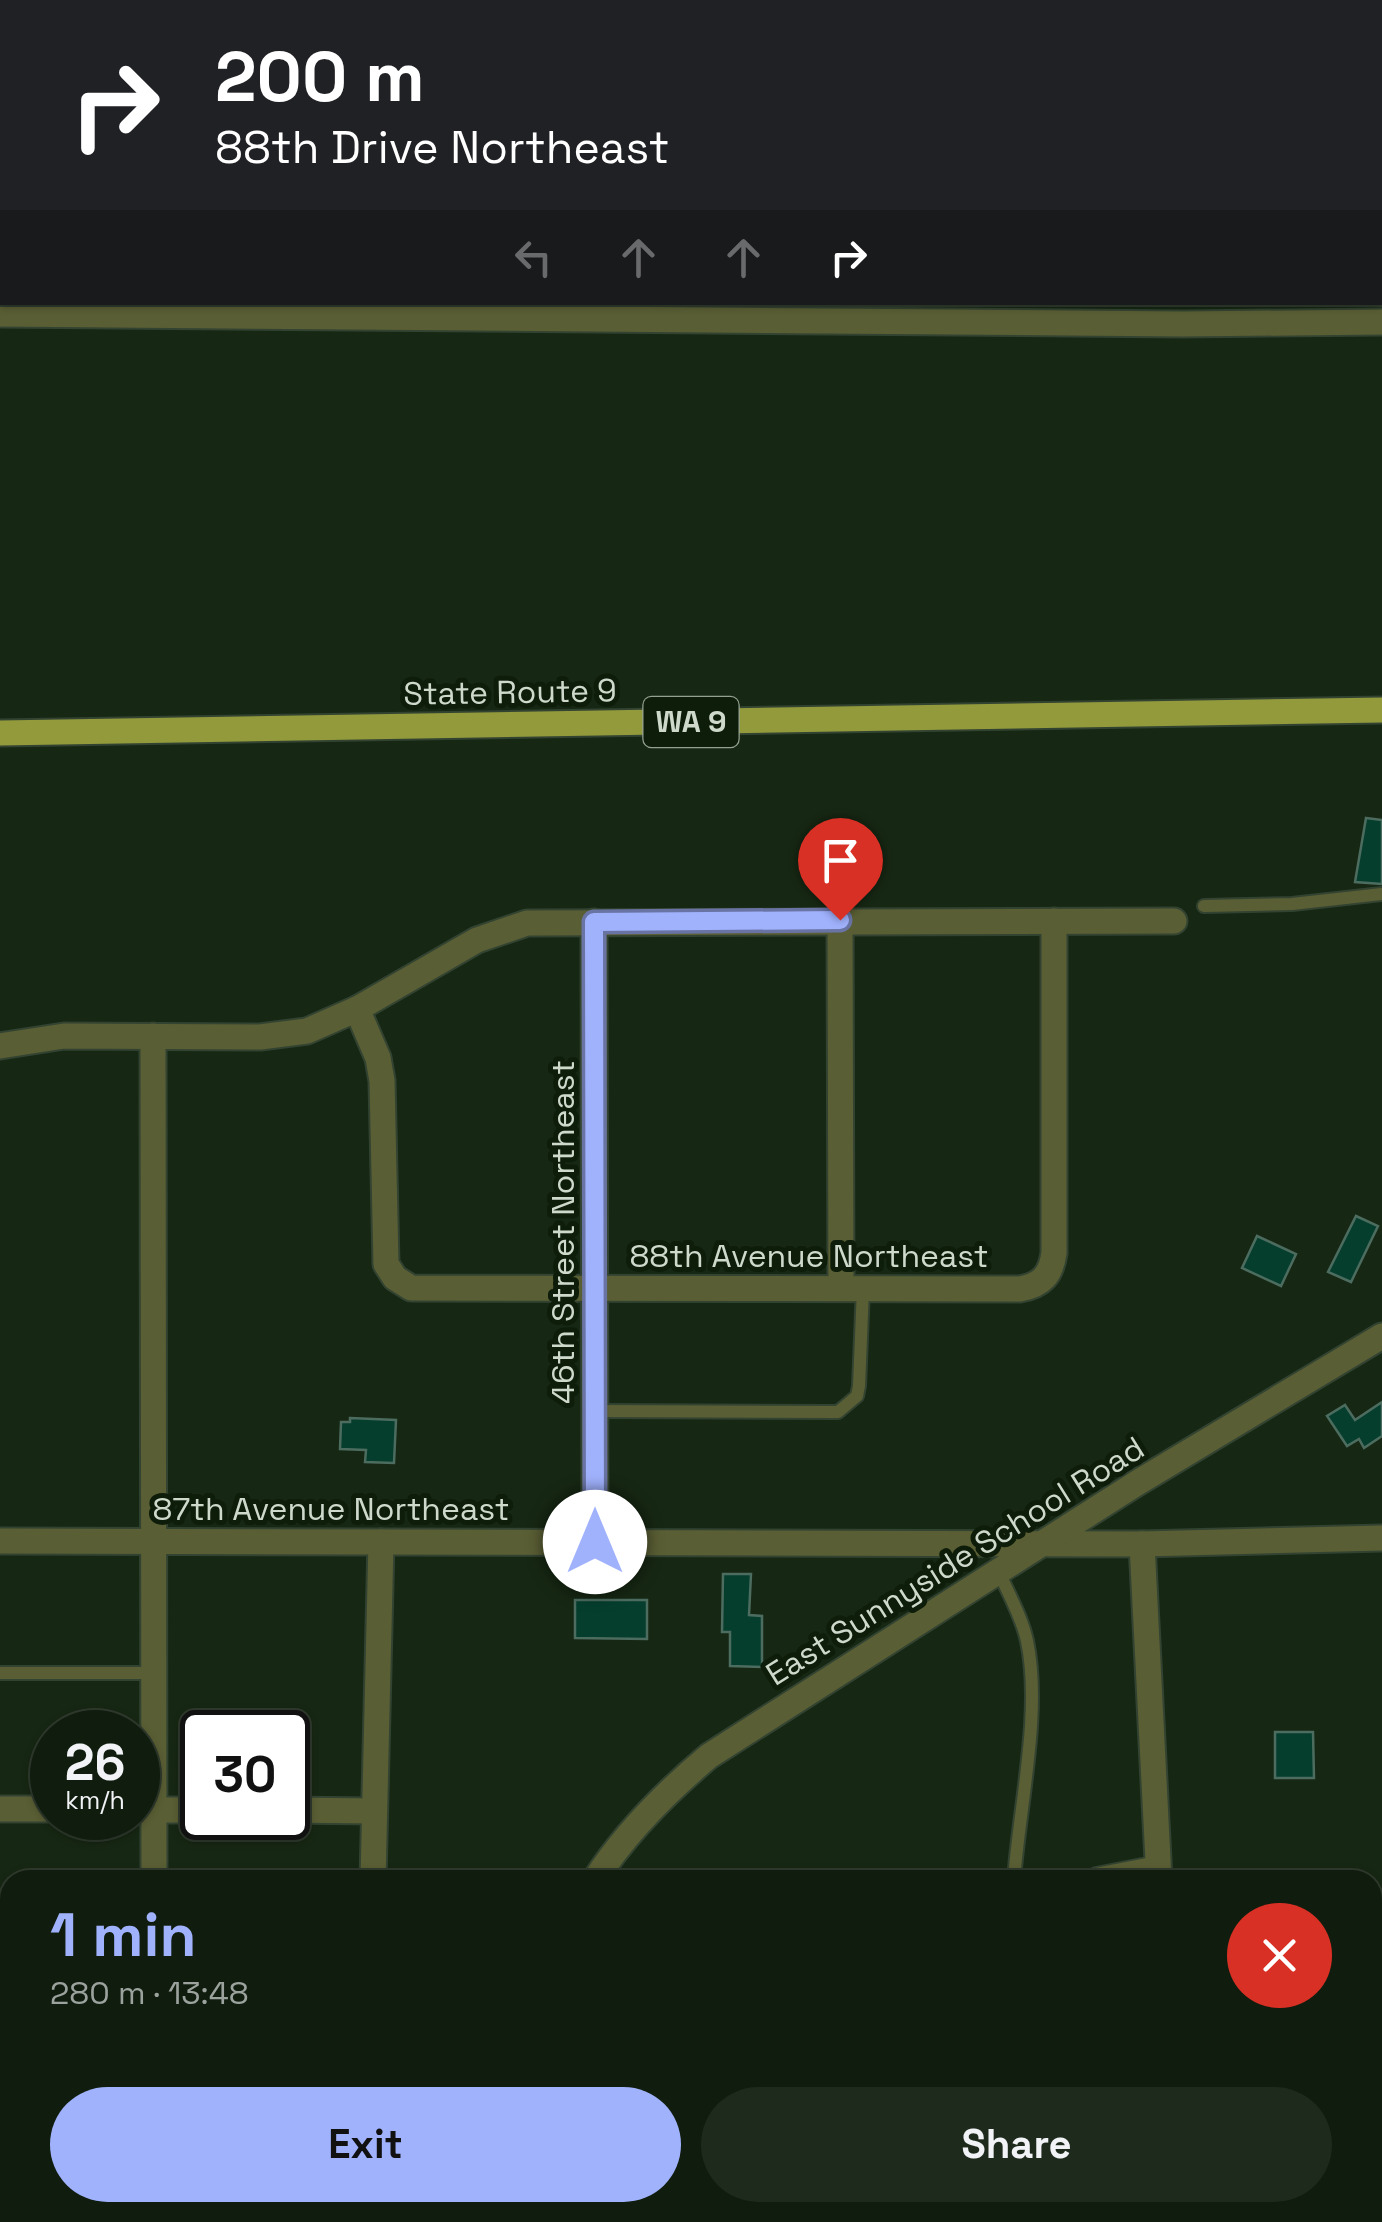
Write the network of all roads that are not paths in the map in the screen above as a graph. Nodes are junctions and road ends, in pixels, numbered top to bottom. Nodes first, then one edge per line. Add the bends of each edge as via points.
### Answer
1 (0, 314) edge
2 (1382, 322) edge
3 (1382, 710) edge
4 (0, 733) edge
5 (1382, 894) edge
6 (1204, 906) dead end
7 (840, 920) junction
8 (1054, 921) junction
9 (1174, 921) dead end
10 (594, 922) junction
11 (357, 1009) junction
12 (153, 1036) junction
13 (0, 1046) edge
14 (595, 1288) junction
15 (852, 1288) junction
16 (1382, 1336) edge
17 (596, 1412) junction
18 (1382, 1538) edge
19 (0, 1540) edge
20 (154, 1540) junction
21 (381, 1542) junction
22 (595, 1542) junction
23 (1043, 1543) junction
24 (1142, 1544) junction
25 (998, 1570) junction
26 (0, 1673) edge
27 (154, 1673) junction
28 (152, 1710) edge
29 (0, 1809) edge
30 (30, 1809) edge
31 (310, 1810) edge
32 (372, 1811) junction
33 (149, 1840) edge
34 (153, 1870) edge
35 (373, 1870) edge
36 (602, 1870) edge
37 (1015, 1870) edge
38 (1159, 1870) edge

1 - 2 street
3 - 4 main road, State Route 9 / WA 9
5 - 6 lane
7 - 8 street
7 - 10 street
7 - 15 street
8 - 9 street
8 - 15 street, 88th Avenue Northeast via 1052,1267 1044,1280 1020,1289
10 - 11 street via 500,930
10 - 14 street, 46th Street Northeast
11 - 12 street via 285,1035
11 - 14 street, 88th Avenue Northeast via 382,1082 383,1239 395,1278 411,1288
12 - 13 street via 64,1036
12 - 20 street
14 - 15 street, 88th Avenue Northeast
14 - 17 street, 46th Street Northeast
15 - 17 lane via 859,1386 838,1412
16 - 23 street, East Sunnyside School Road
17 - 22 street, 46th Street Northeast
18 - 24 street, 87th Avenue Northeast
19 - 20 street, 87th Avenue Northeast
20 - 21 street, 87th Avenue Northeast
20 - 27 street
21 - 22 street, 87th Avenue Northeast
21 - 32 street
22 - 23 street, 87th Avenue Northeast
23 - 24 street, 87th Avenue Northeast
23 - 25 street, East Sunnyside School Road
24 - 38 street
25 - 36 street, East Sunnyside School Road via 709,1756 665,1794
25 - 37 lane via 1030,1658
26 - 27 lane
27 - 28 street
29 - 30 street
31 - 32 street
32 - 35 street
33 - 34 street

